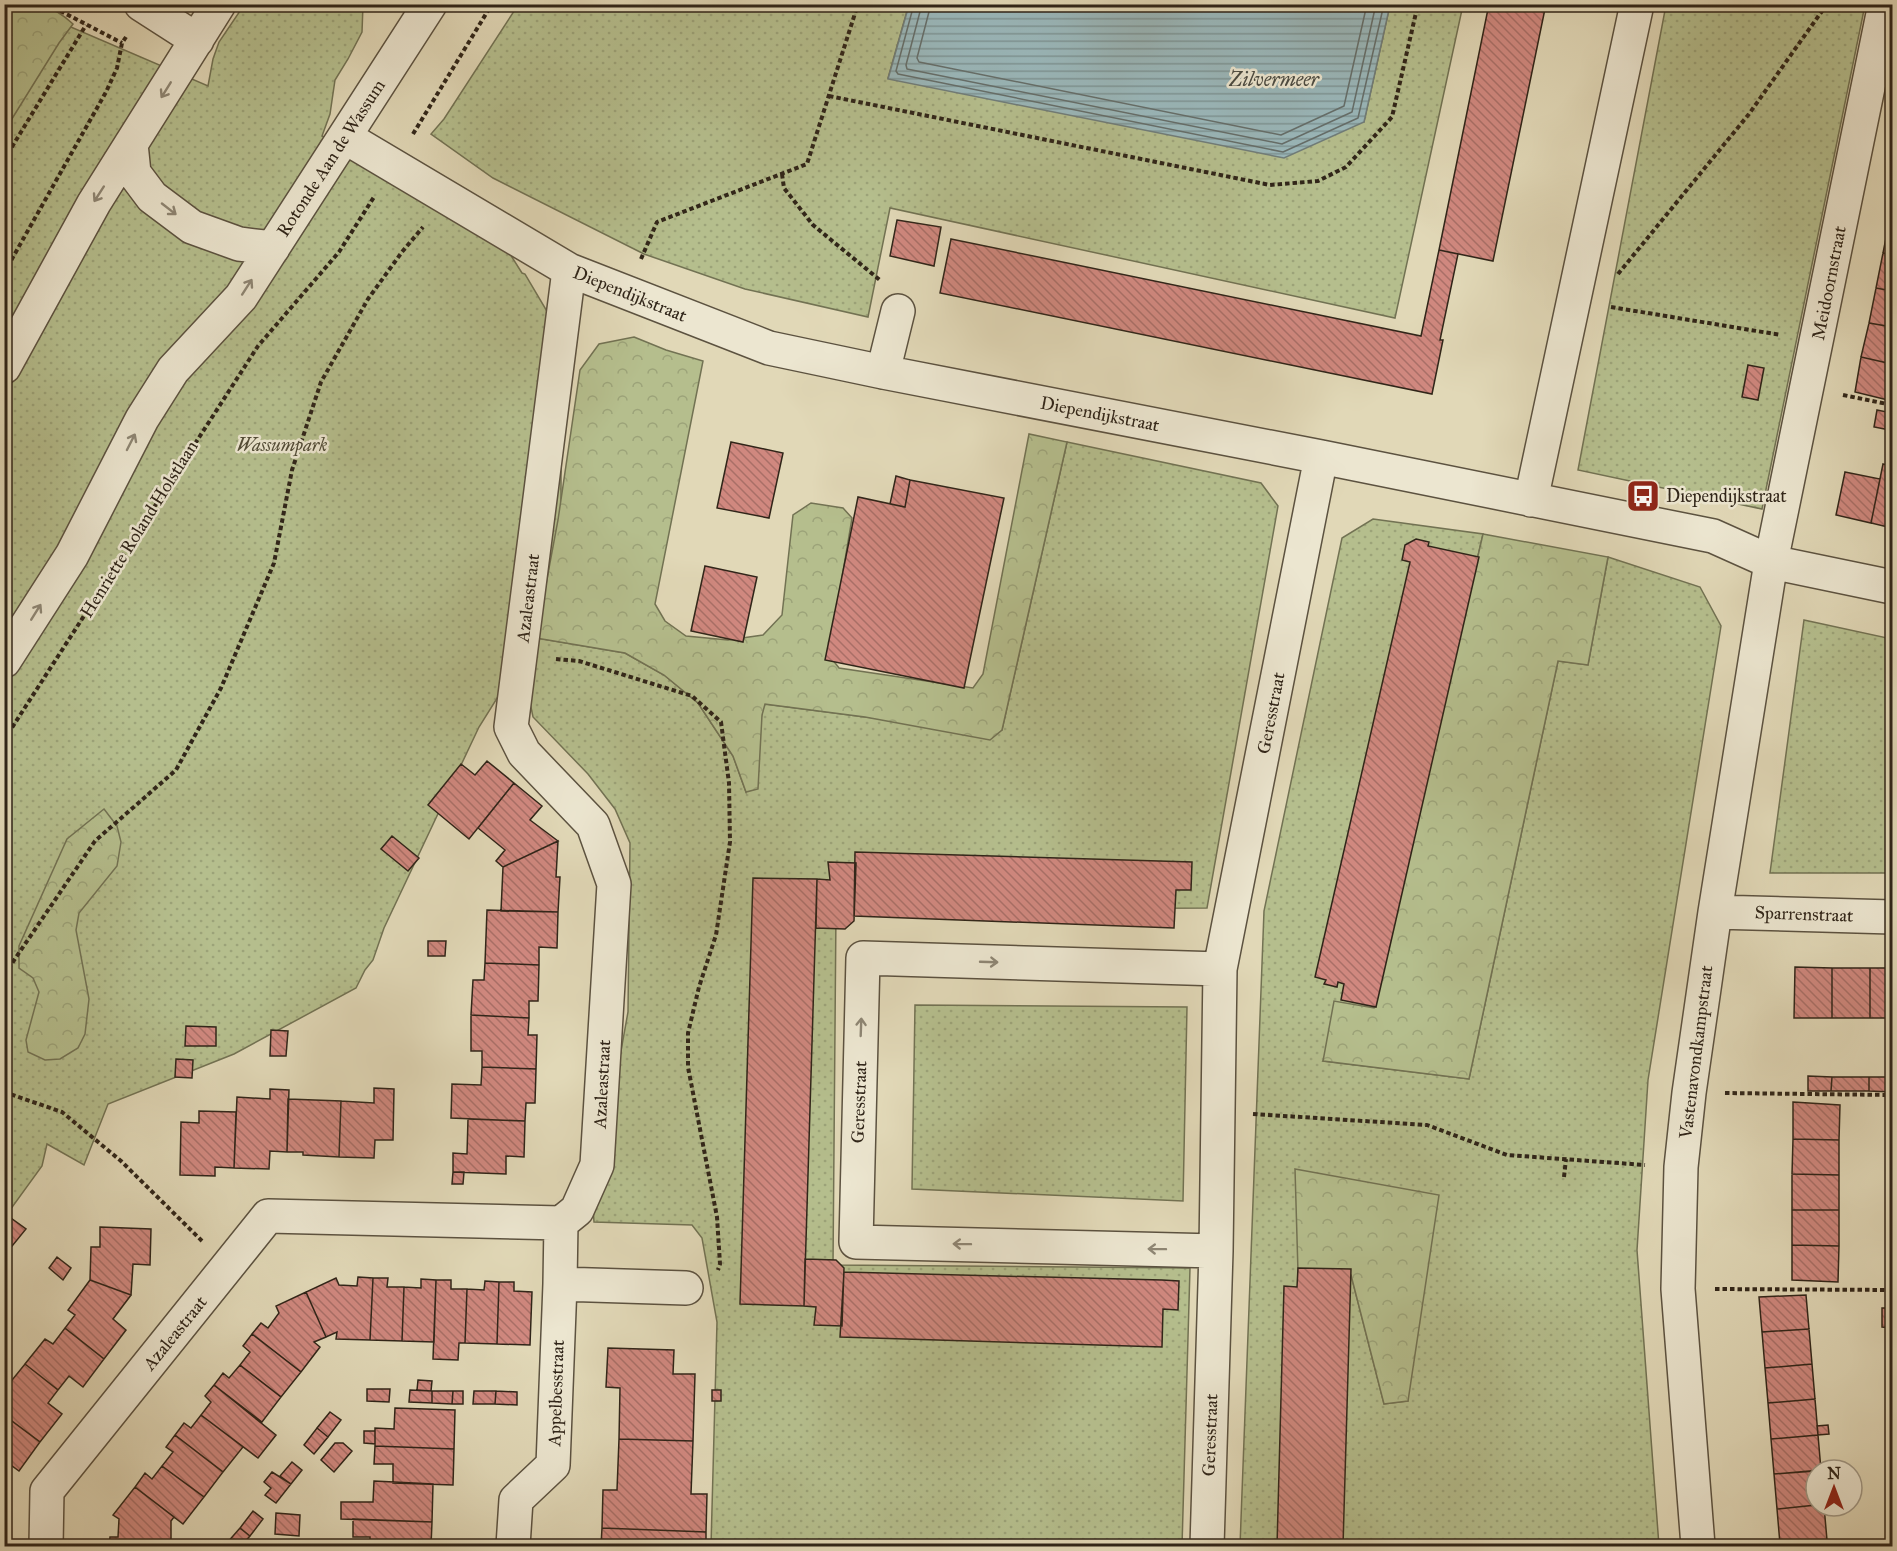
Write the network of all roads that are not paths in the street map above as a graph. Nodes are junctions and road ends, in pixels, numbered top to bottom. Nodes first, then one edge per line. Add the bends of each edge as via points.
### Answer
1 (141, 4) edge
2 (219, 4) edge
3 (405, 4) edge
4 (430, 4) edge
5 (1637, 4) edge
6 (1885, 4) edge
7 (408, 38) junction
8 (197, 40) junction
9 (345, 137) junction
10 (131, 144) junction
11 (273, 248) junction
12 (569, 270) junction
13 (898, 311) road end
14 (4, 367) edge
15 (883, 372) junction
16 (1321, 457) junction
17 (1531, 500) junction
18 (1771, 562) junction
19 (1893, 587) edge
20 (4, 662) edge
21 (1715, 912) junction
22 (1893, 917) edge
23 (1220, 969) junction
24 (561, 1223) junction
25 (1216, 1251) junction
26 (560, 1284) junction
27 (686, 1288) dead end
28 (46, 1546) edge
29 (513, 1546) edge
30 (1207, 1546) edge
31 (1698, 1546) edge

1 - 8 street
2 - 8 street
3 - 7 street
4 - 7 street
5 - 17 street
6 - 18 street, Meidoornstraat
7 - 9 street, Rotonde Aan de Wassum
8 -> 10 street
9 - 11 street, Rotonde Aan de Wassum
9 - 12 street, Diependijkstraat
10 -> 11 street, Rotonde Aan de Wassum via 134,173 152,197 192,227 239,244
10 -> 14 street
20 -> 11 street via 72,555 142,419 174,370 240,297
12 - 15 street, Diependijkstraat via 769,348
12 - 24 street, Azaleastraat via 512,727 524,753 593,825 614,884 597,1165 577,1210
13 - 15 street
15 - 16 street, Diependijkstraat
16 - 17 street, Diependijkstraat
16 - 23 street, Geresstraat
17 - 18 street, Diependijkstraat via 1713,536
18 - 19 street, Diependijkstraat
18 - 21 street, Vastenavondkampstraat
21 - 22 street, Sparrenstraat
21 - 31 street, Vastenavondkampstraat via 1681,1167 1678,1289
23 - 25 street, Geresstraat
25 -> 23 street, Geresstraat via 856,1242 863,958
24 - 26 street, Appelbesstraat
24 - 28 street, Azaleastraat via 268,1215 47,1491
25 - 30 street, Geresstraat
26 - 27 street
26 - 29 street, Appelbesstraat via 553,1465 516,1500

